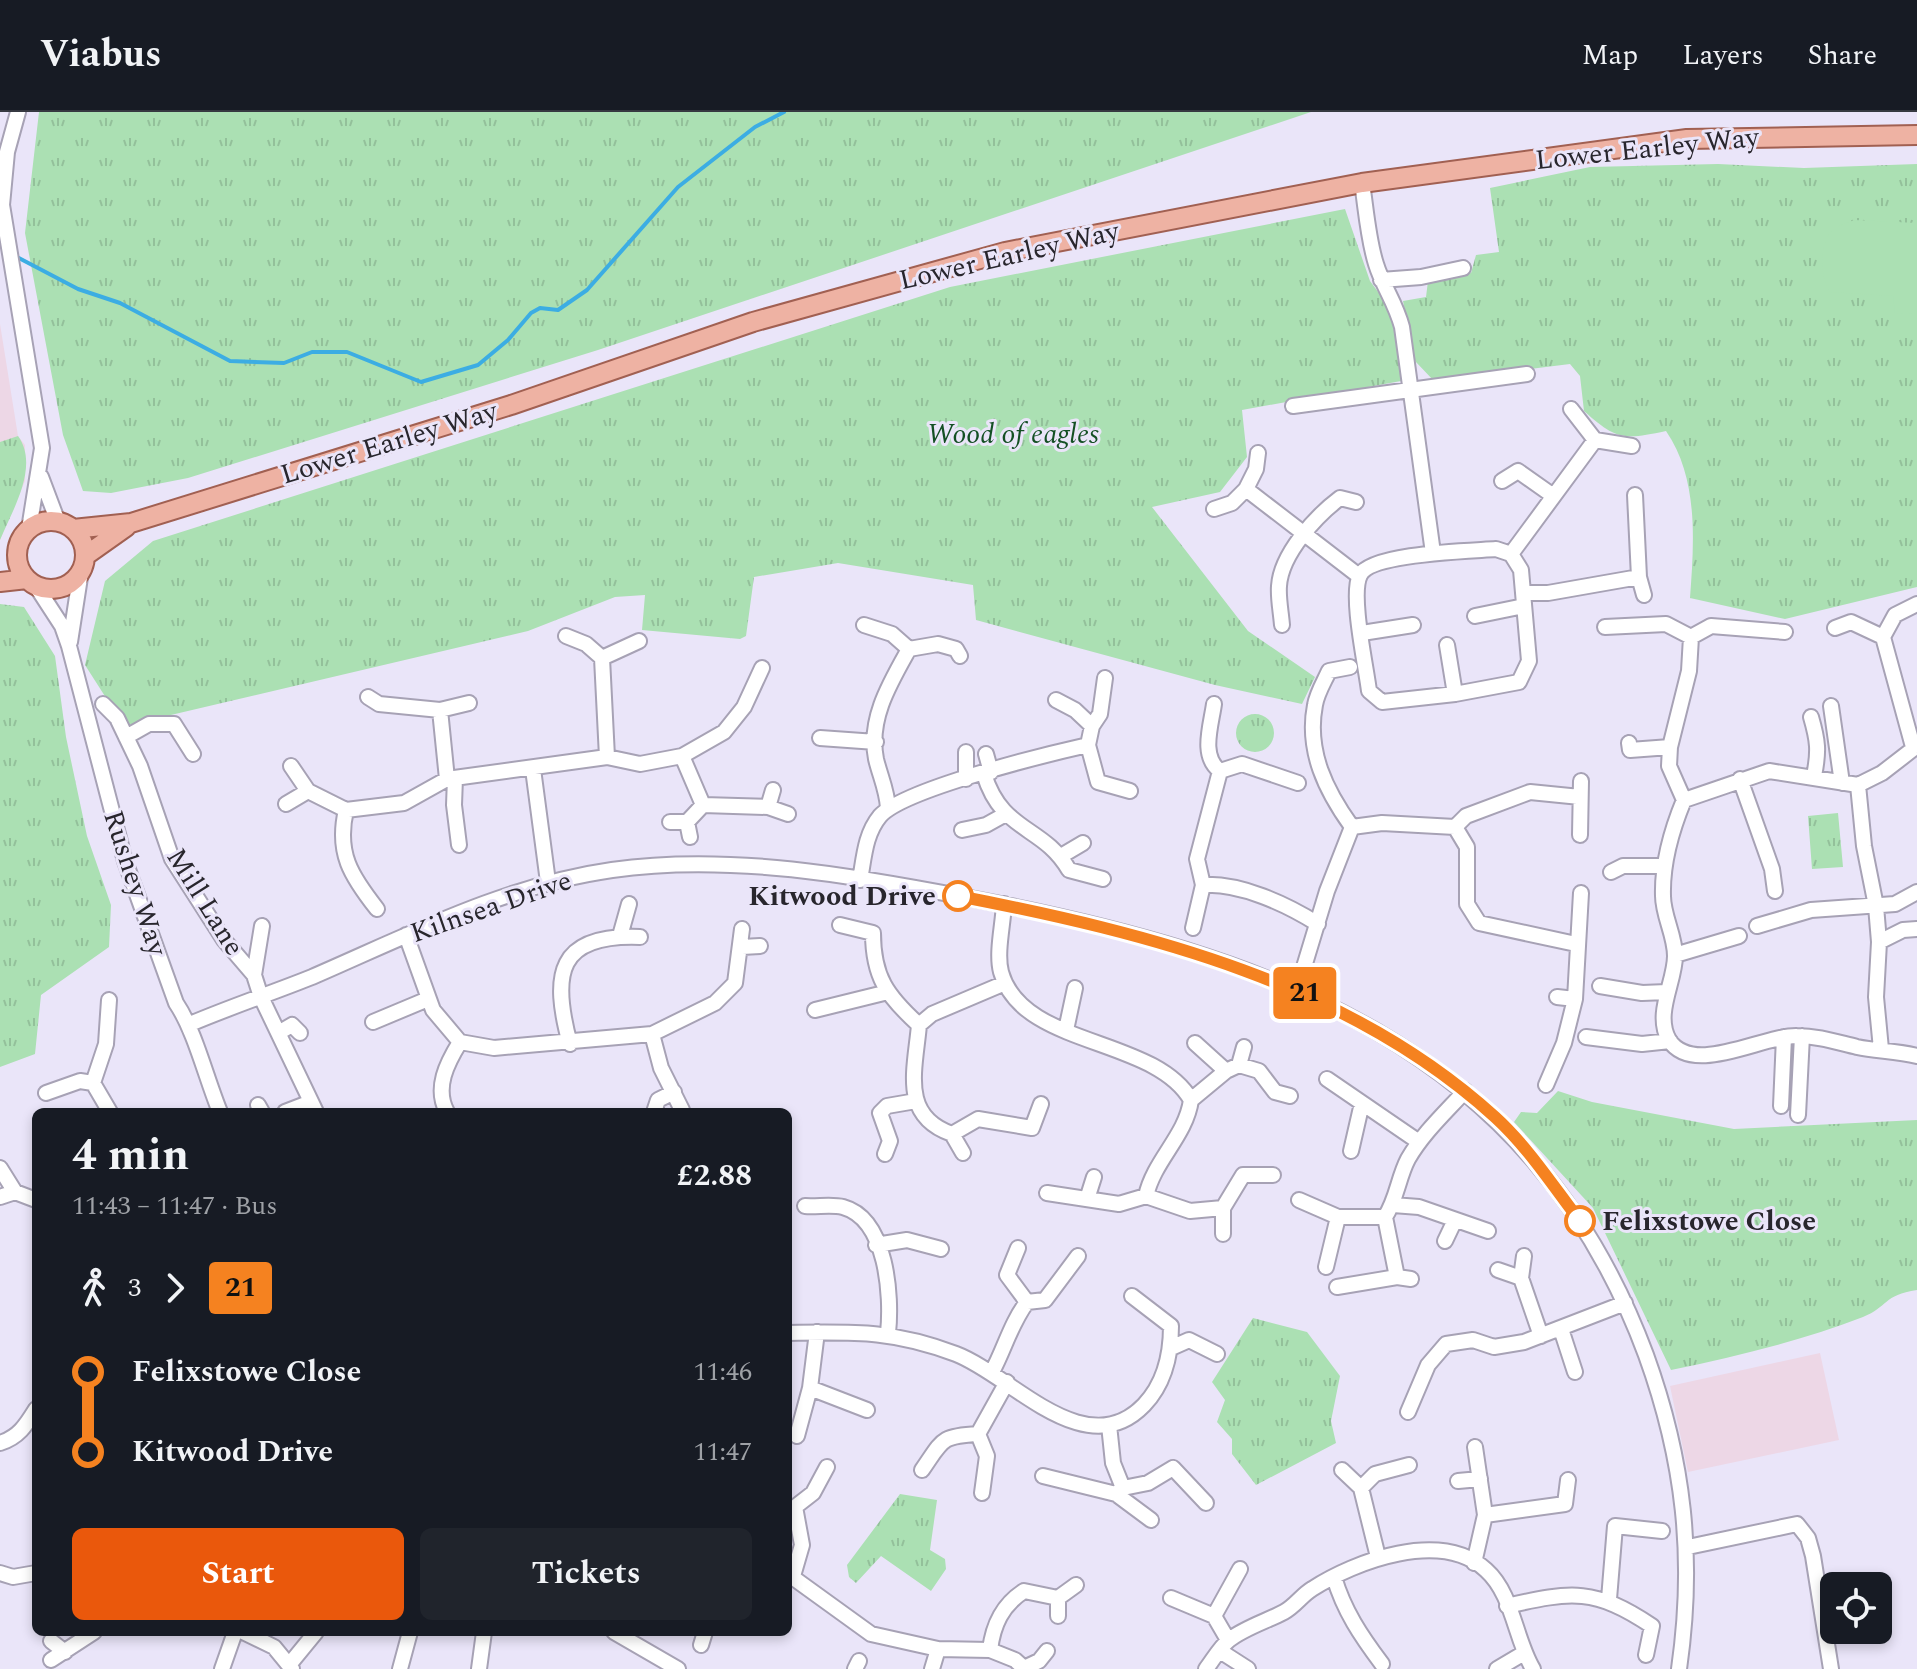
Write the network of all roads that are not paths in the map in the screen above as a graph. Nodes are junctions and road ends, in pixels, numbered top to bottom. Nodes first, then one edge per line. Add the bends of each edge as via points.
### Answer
1 (18, 112) edge
2 (1917, 135) edge
3 (1362, 183) junction
4 (1463, 268) dead end
5 (1381, 280) junction
6 (1527, 374) dead end
7 (1409, 391) junction
8 (1293, 406) dead end
9 (1571, 409) dead end
10 (1595, 440) junction
11 (1632, 446) dead end
12 (1258, 453) dead end
13 (40, 473) junction
14 (1502, 481) dead end
15 (1246, 489) junction
16 (1552, 495) junction
17 (1635, 495) dead end
18 (1356, 502) dead end
19 (1214, 509) dead end
20 (131, 523) junction
21 (66, 526) junction
22 (1305, 534) junction
23 (24, 536) junction
24 (1433, 553) junction
25 (1511, 554) junction
26 (0, 562) edge
27 (83, 564) junction
28 (1359, 576) junction
29 (1639, 577) junction
30 (0, 582) edge
31 (31, 582) junction
32 (1644, 595) dead end
33 (1524, 600) junction
34 (1917, 604) edge
35 (1475, 616) dead end
36 (864, 625) dead end
37 (1282, 625) dead end
38 (1413, 625) dead end
39 (1605, 627) dead end
40 (1835, 628) dead end
41 (1785, 632) dead end
42 (1362, 633) junction
43 (566, 636) dead end
44 (1691, 637) junction
45 (1883, 637) junction
46 (639, 641) dead end
47 (1447, 645) dead end
48 (69, 646) junction
49 (909, 649) junction
50 (1327, 655) dead end
51 (960, 656) dead end
52 (602, 658) junction
53 (1350, 667) dead end
54 (762, 668) dead end
55 (1329, 671) junction
56 (1105, 678) dead end
57 (1455, 694) junction
58 (368, 697) dead end
59 (1056, 700) dead end
60 (469, 703) dead end
61 (103, 704) dead end
62 (1214, 704) dead end
63 (1831, 706) dead end
64 (440, 710) junction
65 (1811, 717) dead end
66 (1092, 726) junction
67 (126, 737) junction
68 (820, 738) dead end
69 (876, 742) junction
70 (1088, 745) junction
71 (1670, 747) junction
72 (1915, 747) edge
73 (1629, 750) dead end
74 (966, 752) dead end
75 (193, 754) dead end
76 (986, 754) dead end
77 (682, 756) junction
78 (607, 757) junction
79 (291, 766) dead end
80 (533, 769) junction
81 (1220, 771) junction
82 (988, 773) junction
83 (1814, 776) junction
84 (451, 778) junction
85 (966, 779) junction
86 (1740, 779) junction
87 (1581, 781) dead end
88 (1298, 783) dead end
89 (1842, 783) junction
90 (1858, 785) junction
91 (773, 790) dead end
92 (308, 791) junction
93 (1130, 791) dead end
94 (1580, 797) junction
95 (1684, 800) junction
96 (286, 804) dead end
97 (703, 805) junction
98 (768, 807) junction
99 (888, 808) junction
100 (346, 810) junction
101 (788, 814) dead end
102 (1004, 815) junction
103 (670, 822) dead end
104 (1352, 827) junction
105 (1455, 827) junction
106 (962, 830) dead end
107 (1580, 835) dead end
108 (1083, 843) dead end
109 (459, 845) dead end
110 (1061, 856) junction
111 (1665, 866) junction
112 (1611, 872) dead end
113 (1103, 879) dead end
114 (860, 880) junction
115 (548, 882) junction
116 (1203, 885) junction
117 (1775, 891) dead end
118 (1917, 892) edge
119 (1581, 893) dead end
120 (367, 903) dead end
121 (629, 904) dead end
122 (1004, 904) junction
123 (1876, 906) junction
124 (1318, 924) junction
125 (840, 925) dead end
126 (262, 926) dead end
127 (1757, 926) dead end
128 (1193, 928) dead end
129 (742, 929) dead end
130 (1917, 929) edge
131 (406, 935) junction
132 (620, 936) junction
133 (1739, 936) dead end
134 (640, 937) dead end
135 (1879, 942) junction
136 (1576, 944) junction
137 (760, 946) dead end
138 (742, 947) junction
139 (1675, 955) junction
140 (254, 975) junction
141 (1005, 983) junction
142 (1600, 986) dead end
143 (1075, 988) dead end
144 (1297, 990) junction
145 (888, 992) junction
146 (1667, 992) junction
147 (261, 997) junction
148 (1557, 997) dead end
149 (428, 999) junction
150 (1575, 999) junction
151 (109, 1000) dead end
152 (815, 1010) dead end
153 (373, 1022) dead end
154 (190, 1024) junction
155 (919, 1025) junction
156 (1066, 1030) junction
157 (280, 1032) junction
158 (300, 1033) dead end
159 (652, 1034) junction
160 (1802, 1036) junction
161 (1586, 1037) dead end
162 (1784, 1037) junction
163 (1670, 1041) junction
164 (460, 1042) junction
165 (1195, 1043) dead end
166 (570, 1044) junction
167 (1244, 1047) dead end
168 (1881, 1049) junction
169 (1917, 1056) edge
170 (1233, 1068) junction
171 (1327, 1079) dead end
172 (93, 1083) junction
173 (1546, 1085) dead end
174 (1465, 1091) junction
175 (674, 1092) junction
176 (46, 1093) dead end
177 (1290, 1096) dead end
178 (1191, 1100) junction
179 (916, 1101) junction
180 (1362, 1103) junction
181 (1041, 1104) dead end
182 (1781, 1106) dead end
183 (313, 1107) edge
184 (108, 1108) edge
185 (218, 1108) edge
186 (445, 1108) edge
187 (655, 1108) edge
188 (681, 1108) edge
189 (1798, 1115) dead end
190 (952, 1134) junction
191 (1419, 1142) junction
192 (1351, 1151) dead end
193 (963, 1153) dead end
194 (885, 1154) dead end
195 (0, 1168) edge
196 (1273, 1175) dead end
197 (1094, 1177) dead end
198 (15, 1192) junction
199 (1047, 1193) dead end
200 (1088, 1196) junction
201 (1146, 1196) junction
202 (0, 1197) edge
203 (32, 1198) edge
204 (1299, 1200) dead end
205 (805, 1206) dead end
206 (1223, 1208) junction
207 (1389, 1211) junction
208 (1338, 1217) junction
209 (1455, 1220) junction
210 (1488, 1231) dead end
211 (1223, 1234) dead end
212 (1445, 1241) dead end
213 (876, 1245) junction
214 (1018, 1248) dead end
215 (941, 1249) dead end
216 (1078, 1256) dead end
217 (1524, 1256) dead end
218 (1326, 1267) dead end
219 (1498, 1270) dead end
220 (1521, 1278) junction
221 (1337, 1287) dead end
222 (1132, 1296) dead end
223 (1027, 1302) junction
224 (1625, 1303) junction
225 (1561, 1329) junction
226 (817, 1332) junction
227 (792, 1333) edge
228 (888, 1333) junction
229 (1541, 1336) junction
230 (1171, 1348) junction
231 (1217, 1354) dead end
232 (992, 1372) junction
233 (1575, 1372) dead end
234 (1007, 1382) junction
235 (810, 1388) junction
236 (867, 1410) dead end
237 (1408, 1412) dead end
238 (32, 1415) edge
239 (1109, 1425) junction
240 (978, 1434) junction
241 (797, 1436) dead end
242 (0, 1443) edge
243 (1475, 1447) dead end
244 (1409, 1465) dead end
245 (827, 1467) dead end
246 (922, 1470) dead end
247 (1342, 1470) dead end
248 (1043, 1476) dead end
249 (1480, 1479) junction
250 (1568, 1480) dead end
251 (1458, 1481) dead end
252 (1361, 1488) junction
253 (982, 1493) dead end
254 (1118, 1497) junction
255 (1206, 1503) dead end
256 (792, 1504) edge
257 (1485, 1515) junction
258 (1151, 1520) dead end
259 (1662, 1531) dead end
260 (1688, 1547) junction
261 (1378, 1557) junction
262 (1474, 1563) junction
263 (1240, 1569) dead end
264 (792, 1572) edge
265 (0, 1573) edge
266 (32, 1574) edge
267 (792, 1576) edge
268 (1334, 1577) junction
269 (1076, 1585) dead end
270 (1058, 1598) junction
271 (1171, 1598) dead end
272 (1609, 1599) junction
273 (1507, 1606) junction
274 (1058, 1616) dead end
275 (1214, 1616) junction
276 (88, 1636) edge
277 (234, 1636) edge
278 (251, 1636) edge
279 (313, 1636) edge
280 (409, 1636) edge
281 (483, 1636) edge
282 (621, 1636) edge
283 (51, 1641) dead end
284 (1224, 1646) junction
285 (938, 1649) junction
286 (990, 1650) junction
287 (1047, 1651) dead end
288 (65, 1652) junction
289 (1524, 1653) junction
290 (1646, 1655) dead end
291 (51, 1660) dead end
292 (1382, 1664) dead end
293 (291, 1667) edge
294 (1024, 1668) edge
295 (222, 1669) edge
296 (400, 1669) edge
297 (479, 1669) edge
298 (678, 1669) edge
299 (932, 1669) edge
300 (1206, 1669) edge
301 (1248, 1669) edge
302 (1497, 1669) edge
303 (1533, 1669) edge
304 (1679, 1669) edge
305 (1831, 1669) edge

1 - 13 street via 3,179 5,238 37,408
2 - 3 main road, Lower Earley Way via 1687,139
3 - 5 street
3 - 20 main road, Lower Earley Way via 1005,252 753,322 511,405
4 - 5 street via 1421,285
5 - 7 street via 1394,298 1402,327
6 - 7 street
7 - 8 street
7 - 24 street
9 - 10 street
10 - 11 street
10 - 16 street
12 - 15 street
13 - 21 street
13 - 23 street
14 - 16 street via 1518,471
15 - 19 street via 1232,503
15 - 22 street
16 - 25 street
17 - 29 street
18 - 22 street via 1340,498
20 - 21 main road, Lower Earley Way
20 - 27 main road, Lower Earley Way
21 - 23 main road via 37,524
21 - 27 main road via 84,546
22 - 28 street
22 - 37 street via 1279,584
23 - 26 main road
23 - 31 main road via 17,561
24 - 25 street via 1496,549
24 - 28 street via 1369,566
25 - 33 street via 1521,570
27 - 31 main road via 61,588
27 - 48 street, Rushey Way
28 - 42 street
29 - 32 street
29 - 33 street
30 - 31 main road
31 - 48 street, Rushey Way via 62,626
33 - 35 street
33 - 57 street via 1529,661 1519,682
34 - 45 street via 1895,615
36 - 49 street via 892,634
38 - 42 street
39 - 44 street via 1666,624
40 - 45 street via 1851,622
41 - 44 street via 1711,626
42 - 57 street via 1369,691 1382,702
43 - 52 street
44 - 71 street via 1689,671
45 - 72 street
46 - 52 street
47 - 57 street
48 - 154 street, Rushey Way via 125,861 176,1003
49 - 51 street via 938,644 956,649
49 - 69 street via 879,708
50 - 55 street
52 - 78 street
53 - 55 street
54 - 77 street via 744,707 724,732
55 - 104 street via 1314,707 1317,767
56 - 66 street via 1100,714
58 - 64 street via 379,704
59 - 66 street
60 - 64 street
61 - 67 street, Mill Lane
62 - 81 street via 1208,754
63 - 89 street
64 - 84 street
65 - 83 street via 1817,729
66 - 70 street
67 - 75 street via 149,724 174,724
67 - 140 street, Mill Lane via 172,859 224,940
68 - 69 street
69 - 99 street
70 - 82 street
70 - 93 street via 1098,782
71 - 73 street
71 - 95 street via 1669,766
72 - 90 street
74 - 85 street
76 - 82 street
77 - 78 street via 640,764
77 - 97 street
78 - 80 street
79 - 92 street
80 - 84 street
80 - 115 street
81 - 88 street via 1242,764
81 - 116 street via 1197,859
82 - 85 street
82 - 102 street via 990,795
83 - 86 street via 1769,771
83 - 89 street
84 - 100 street via 404,803
84 - 109 street
85 - 99 street
86 - 95 street
86 - 117 street
87 - 94 street
89 - 90 street
90 - 123 street
91 - 98 street
92 - 96 street
92 - 100 street
94 - 105 street via 1530,792 1466,816
94 - 107 street
95 - 111 street
97 - 98 street
97 - 103 street via 689,830
98 - 101 street
99 - 114 street via 870,830
100 - 120 street via 343,858
102 - 106 street
102 - 110 street
104 - 105 street
104 - 124 street
105 - 136 street via 1467,847 1467,904 1479,923
108 - 110 street
110 - 113 street via 1069,870
111 - 112 street via 1623,866
111 - 139 street via 1663,897
114 - 115 street, Kilnsea Drive via 679,865 615,869
114 - 122 street, Kilnsea Drive
115 - 131 street, Kilnsea Drive
116 - 124 street via 1248,892
116 - 128 street
118 - 123 street via 1895,904
119 - 136 street
121 - 132 street
122 - 141 street via 1000,968
122 - 144 street, Kilnsea Drive via 1225,963
123 - 127 street via 1811,910
123 - 135 street
124 - 144 street
125 - 145 street via 880,933 873,962
126 - 140 street, Mill Lane
129 - 138 street
130 - 135 street
131 - 147 street, Kilnsea Drive
131 - 149 street
132 - 134 street
132 - 166 street via 595,939 565,962 559,995
133 - 139 street
135 - 168 street via 1876,997
136 - 150 street
137 - 138 street
138 - 159 street via 735,983 715,1003
139 - 146 street
140 - 147 street, Mill Lane
141 - 155 street via 932,1014
141 - 156 street via 1037,1017
142 - 146 street
143 - 156 street
144 - 174 street, Kilnsea Drive via 1383,1034
145 - 152 street
145 - 155 street
146 - 163 street via 1664,1021
147 - 154 street, Kilnsea Drive
147 - 157 street, Mill Lane
148 - 150 street
149 - 153 street
149 - 164 street
150 - 173 street
151 - 172 street via 106,1044
154 - 185 street, Rushey Way
155 - 179 street
156 - 178 street via 1161,1071
157 - 158 street via 292,1025
157 - 183 street, Mill Lane
159 - 166 street
159 - 175 street
160 - 162 street
160 - 168 street
160 - 189 street
161 - 163 street via 1642,1044
162 - 163 street via 1715,1056 1679,1050
162 - 182 street
164 - 166 street via 494,1048
164 - 186 street via 442,1084
165 - 170 street
167 - 170 street
168 - 169 street
170 - 177 street via 1259,1071 1275,1092
170 - 178 street
171 - 180 street
172 - 176 street via 80,1081
172 - 184 street
174 - 191 street
174 - 224 street, Kilnsea Drive via 1498,1120 1558,1191 1598,1250
175 - 187 street via 658,1100
175 - 188 street
178 - 201 street via 1182,1128 1150,1177
179 - 190 street via 922,1117
179 - 194 street via 887,1106 880,1113 890,1141
180 - 191 street
180 - 192 street
181 - 190 street via 1032,1128 978,1119
190 - 193 street
191 - 207 street
195 - 198 street
196 - 206 street via 1243,1175
197 - 200 street
198 - 202 street
198 - 203 street
199 - 200 street
200 - 201 street via 1119,1204
201 - 206 street via 1190,1211
204 - 208 street
205 - 213 street via 844,1207 870,1225
206 - 211 street
207 - 208 street
207 - 209 street via 1419,1207
207 - 221 street via 1404,1278
208 - 218 street
209 - 210 street
209 - 212 street
213 - 215 street via 907,1240
213 - 228 street via 889,1284
214 - 223 street via 1007,1275
216 - 223 street via 1045,1300
217 - 220 street
219 - 220 street
220 - 229 street
222 - 230 street via 1171,1326
223 - 232 street via 1009,1326
224 - 225 street
224 - 260 street, Kilnsea Drive via 1667,1420
225 - 229 street
225 - 233 street
226 - 227 street
226 - 228 street
226 - 235 street
228 - 232 street via 959,1355
229 - 237 street via 1494,1347 1473,1340 1446,1344 1428,1365
230 - 231 street via 1189,1340
230 - 239 street via 1153,1396 1125,1420
232 - 234 street
234 - 239 street via 1073,1422
234 - 240 street
235 - 236 street
235 - 241 street
238 - 242 street via 12,1439
239 - 254 street
240 - 246 street via 942,1441
240 - 253 street via 987,1456
243 - 249 street
244 - 252 street via 1375,1474
245 - 256 street via 813,1493
247 - 252 street
248 - 254 street
249 - 251 street
249 - 257 street
250 - 257 street via 1571,1506
252 - 261 street
254 - 255 street via 1173,1468
254 - 258 street
256 - 264 street via 802,1545
257 - 262 street
259 - 272 street via 1615,1526
260 - 304 street, Kilnsea Drive
260 - 305 street via 1797,1524 1813,1556
261 - 262 street via 1431,1551
261 - 268 street
262 - 273 street via 1500,1587
263 - 275 street
265 - 266 street
267 - 285 street via 871,1634
268 - 284 street
268 - 292 street via 1356,1629
269 - 270 street
270 - 274 street
270 - 286 street via 1024,1591 1009,1600 993,1630
271 - 275 street
272 - 273 street via 1571,1595
272 - 290 street via 1652,1626
273 - 289 street
275 - 284 street
276 - 288 street
277 - 295 street
278 - 293 street via 274,1647
279 - 293 street
280 - 296 street
281 - 297 street
282 - 298 street
283 - 288 street
284 - 300 street
284 - 301 street
285 - 286 street
285 - 299 street
286 - 294 street
287 - 294 street
288 - 291 street
289 - 302 street
289 - 303 street

